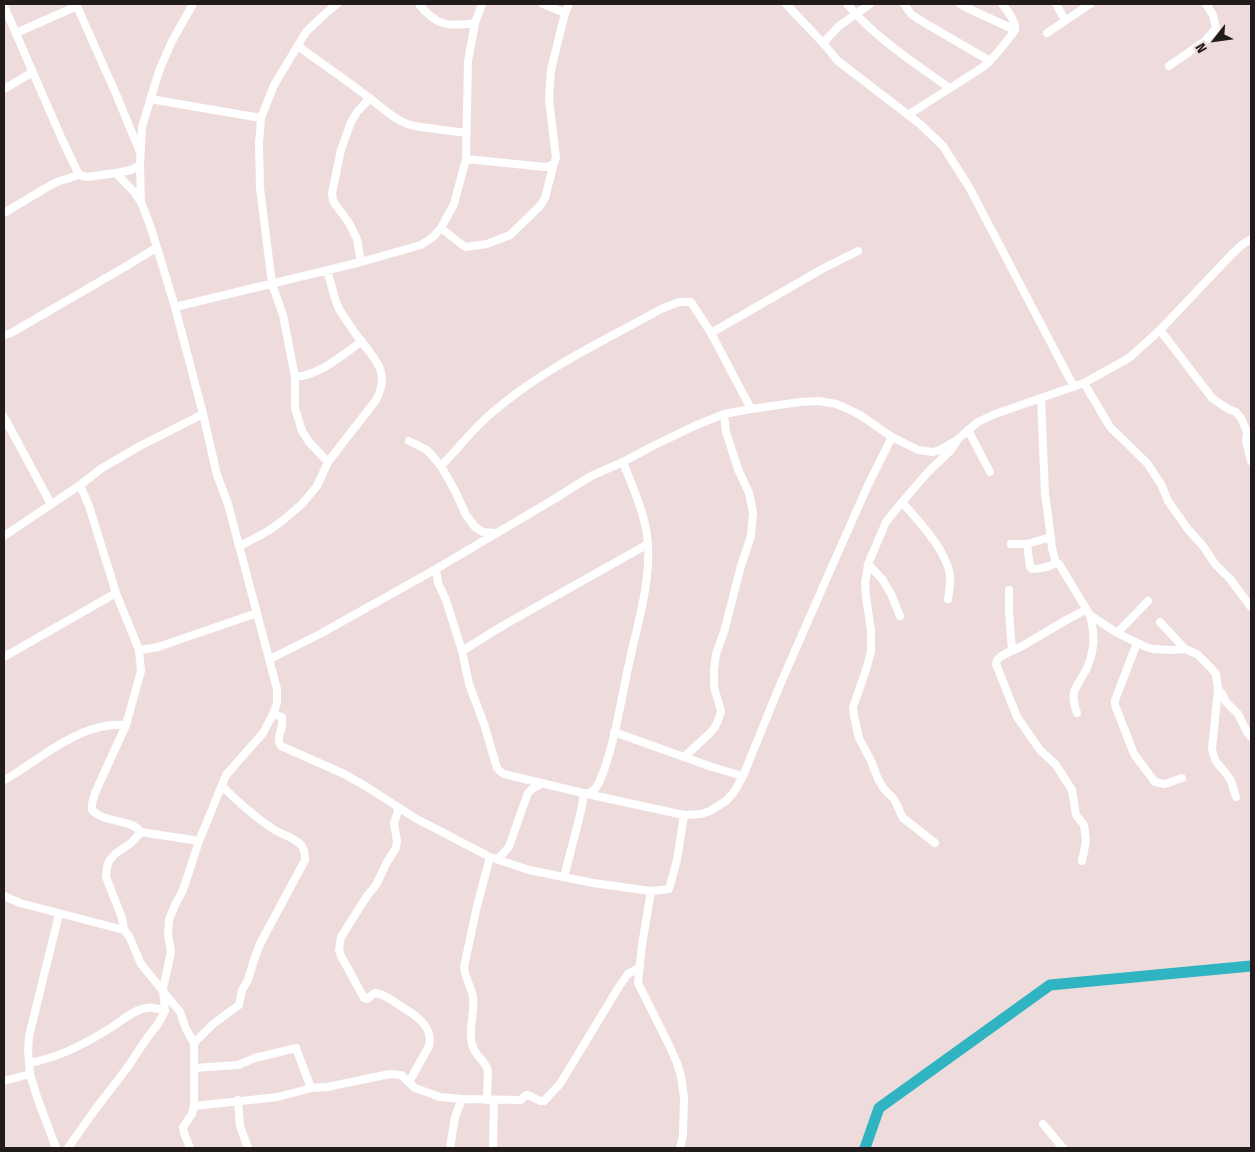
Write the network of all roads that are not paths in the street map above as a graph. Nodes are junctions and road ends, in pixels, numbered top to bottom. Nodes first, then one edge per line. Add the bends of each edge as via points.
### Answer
1 (193, 4) edge
2 (338, 4) edge
3 (419, 4) edge
4 (482, 4) edge
5 (543, 4) edge
6 (569, 4) edge
7 (786, 4) edge
8 (847, 4) edge
9 (870, 4) edge
10 (904, 4) edge
11 (960, 4) edge
12 (1002, 4) edge
13 (1056, 4) edge
14 (1090, 4) edge
15 (1206, 4) edge
16 (77, 5) edge
17 (4, 6) edge
18 (565, 13) junction
19 (855, 14) junction
20 (1065, 20) junction
21 (475, 22) junction
22 (1014, 30) junction
23 (16, 33) junction
24 (1046, 33) dead end
25 (823, 43) junction
26 (298, 46) junction
27 (990, 62) junction
28 (1169, 66) dead end
29 (34, 72) junction
30 (4, 88) edge
31 (949, 88) junction
32 (370, 98) junction
33 (150, 99) junction
34 (908, 115) junction
35 (261, 118) junction
36 (466, 134) junction
37 (141, 154) junction
38 (466, 159) junction
39 (554, 163) junction
40 (140, 165) junction
41 (116, 173) junction
42 (79, 175) junction
43 (142, 202) junction
44 (4, 213) edge
45 (441, 228) junction
46 (1251, 239) edge
47 (156, 248) junction
48 (858, 251) dead end
49 (360, 262) junction
50 (328, 270) junction
51 (272, 284) junction
52 (175, 307) junction
53 (1160, 330) junction
54 (711, 333) junction
55 (4, 335) edge
56 (362, 341) junction
57 (295, 377) junction
58 (1084, 383) junction
59 (1074, 387) junction
60 (1041, 398) junction
61 (750, 408) junction
62 (203, 414) junction
63 (724, 414) junction
64 (4, 417) edge
65 (968, 430) junction
66 (892, 437) junction
67 (957, 440) junction
68 (410, 441) dead end
69 (1251, 461) edge
70 (328, 462) junction
71 (623, 462) junction
72 (441, 466) junction
73 (990, 472) dead end
74 (80, 485) junction
75 (902, 502) junction
76 (51, 504) junction
77 (497, 534) junction
78 (4, 536) edge
79 (1051, 537) junction
80 (648, 544) junction
81 (1011, 544) dead end
82 (1027, 544) junction
83 (240, 546) junction
84 (1056, 563) junction
85 (868, 564) junction
86 (436, 569) junction
87 (1008, 590) dead end
88 (116, 593) junction
89 (948, 599) dead end
90 (1148, 601) dead end
91 (1251, 607) edge
92 (257, 613) junction
93 (1088, 613) junction
94 (900, 616) dead end
95 (1160, 622) dead end
96 (1117, 633) junction
97 (1138, 643) junction
98 (1185, 649) junction
99 (139, 650) junction
100 (1012, 650) junction
101 (462, 651) junction
102 (4, 657) edge
103 (270, 659) junction
104 (1218, 689) junction
105 (1077, 713) dead end
106 (273, 714) junction
107 (126, 725) junction
108 (614, 732) junction
109 (1251, 737) edge
110 (684, 757) junction
111 (743, 776) junction
112 (1182, 778) dead end
113 (4, 780) edge
114 (541, 784) junction
115 (222, 786) junction
116 (586, 794) junction
117 (1236, 797) dead end
118 (399, 808) junction
119 (684, 815) junction
120 (141, 832) junction
121 (199, 841) junction
122 (935, 843) dead end
123 (490, 856) junction
124 (498, 860) junction
125 (1082, 861) dead end
126 (564, 877) junction
127 (651, 891) junction
128 (4, 896) edge
129 (59, 914) junction
130 (124, 930) junction
131 (640, 967) junction
132 (162, 989) junction
133 (165, 1011) junction
134 (194, 1043) junction
135 (29, 1063) junction
136 (195, 1068) junction
137 (30, 1074) junction
138 (4, 1081) edge
139 (409, 1082) junction
140 (311, 1088) junction
141 (462, 1099) junction
142 (238, 1100) junction
143 (491, 1100) junction
144 (194, 1106) junction
145 (1043, 1124) dead end
146 (56, 1148) edge
147 (68, 1148) edge
148 (190, 1148) edge
149 (248, 1148) edge
150 (450, 1148) edge
151 (493, 1148) edge
152 (680, 1148) edge
153 (1063, 1148) edge

1 - 33 street via 172,42
2 - 26 street via 310,28
3 - 21 street via 437,22
4 - 21 street
5 - 18 street
6 - 18 street
7 - 25 street
8 - 19 street
9 - 19 street
10 - 27 street via 918,19
11 - 22 street
12 - 22 street via 1015,24
13 - 20 street
14 - 20 street
15 - 28 street via 1216,28 1205,41
16 - 23 street
16 - 37 street
17 - 23 street
18 - 39 street via 551,70 549,99
19 - 25 street
19 - 31 street
20 - 24 street
21 - 36 street via 468,60
22 - 27 street
23 - 29 street
25 - 34 street via 843,65
26 - 32 street
26 - 35 street via 274,85
27 - 31 street
29 - 30 street
29 - 42 street
31 - 34 street
32 - 36 street via 406,124
32 - 49 street via 351,122 332,193 333,201 357,239
33 - 35 street
33 - 37 street via 142,127
34 - 59 street via 943,146 969,187
35 - 51 street via 260,188
36 - 38 street
37 - 40 street
38 - 39 street via 545,168
38 - 45 street via 454,204
39 - 45 street via 545,198 510,235 487,244 466,247
40 - 41 street
40 - 43 street
41 - 42 street
41 - 43 street
42 - 44 street via 44,188
43 - 47 street
45 - 49 street via 421,245
46 - 53 street via 1233,253
47 - 52 street
47 - 55 street
48 - 54 street
49 - 50 street
50 - 51 street
50 - 56 street via 339,309
51 - 52 street
51 - 57 street via 283,315
52 - 62 street
53 - 58 street via 1129,358
53 - 69 street via 1212,398 1241,418 1247,432
54 - 61 street
54 - 72 street via 691,302 679,302 661,309 550,369 479,424
56 - 57 street via 313,373
56 - 70 street via 379,365 381,389
57 - 70 street via 295,408 302,431
58 - 59 street
58 - 91 street via 1110,427 1147,464 1187,528
59 - 60 street
60 - 65 street via 995,414
60 - 79 street via 1045,494
61 - 63 street
61 - 66 street via 819,401 836,404
62 - 74 street via 140,446
62 - 83 street
63 - 71 street
63 - 110 street via 726,432 749,493 753,512 751,536 716,654 714,687 720,718
64 - 76 street
65 - 67 street
65 - 73 street
66 - 67 street via 928,452 940,450
66 - 111 street via 814,607
67 - 75 street via 952,450
68 - 72 street via 427,450
70 - 83 street via 318,486 302,504 268,531
71 - 77 street via 590,476
71 - 80 street via 642,511
72 - 77 street via 475,528
74 - 76 street
74 - 88 street
75 - 85 street via 886,522
75 - 89 street via 933,539 948,567
76 - 78 street
77 - 86 street
79 - 82 street
79 - 84 street
80 - 101 street
80 - 108 street via 649,564 639,625
81 - 82 street
82 - 84 street via 1032,569
83 - 92 street
84 - 93 street
85 - 94 street via 882,579
85 - 122 street via 866,590 871,652 853,707 857,731 878,779 894,799 903,818
86 - 101 street
86 - 103 street
87 - 100 street
88 - 99 street
88 - 102 street
90 - 96 street
92 - 99 street via 161,646
92 - 103 street
93 - 96 street
93 - 100 street
93 - 105 street via 1094,641 1086,669 1073,692
95 - 98 street
96 - 97 street
97 - 98 street via 1153,649
97 - 112 street via 1114,700 1115,705 1134,754 1155,782 1165,784
98 - 104 street via 1196,654 1216,674
99 - 107 street via 140,675
100 - 125 street via 1000,657 996,664 1017,717 1072,790 1076,815 1084,825 1086,840
101 - 114 street via 469,684 497,768 504,774
103 - 106 street via 277,690
104 - 109 street
104 - 117 street via 1212,749 1216,764 1227,774
106 - 115 street via 263,733 226,775
106 - 118 street via 282,716 278,740 281,746 344,774
107 - 113 street via 112,725 70,738
107 - 120 street via 94,793 92,810 103,818 136,827
108 - 110 street
108 - 116 street via 601,779 595,790
110 - 111 street
111 - 119 street via 726,801 710,811
114 - 116 street
114 - 124 street via 528,793 509,848
115 - 121 street
115 - 134 street via 259,819 301,845 305,860 260,944 239,1005
116 - 119 street
116 - 126 street
118 - 123 street
118 - 139 street via 394,823 396,848 341,937 339,950 364,998 375,993 384,995 417,1016 425,1025 430,1036 429,1046
119 - 127 street via 669,889
120 - 121 street
120 - 130 street via 115,854 107,867 106,877
121 - 132 street via 169,920 171,952
123 - 124 street
123 - 143 street via 464,967 473,999 471,1042 487,1067
124 - 126 street
126 - 127 street
127 - 131 street
128 - 129 street via 20,904
129 - 130 street
129 - 135 street via 29,1036
130 - 132 street via 141,964
131 - 143 street via 628,974 620,985 560,1084 546,1100 527,1095 521,1100
131 - 152 street via 638,983 681,1076 684,1096
132 - 133 street
132 - 134 street via 180,1012
133 - 135 street via 145,1008 88,1041 45,1060
133 - 147 street
134 - 136 street
135 - 137 street
136 - 140 street via 238,1065 296,1049
136 - 144 street
137 - 138 street
137 - 146 street
139 - 140 street via 390,1074
139 - 141 street via 440,1097
140 - 142 street via 278,1097
141 - 143 street
141 - 150 street
142 - 144 street
142 - 149 street via 240,1126
143 - 151 street
144 - 148 street via 183,1127
145 - 153 street

